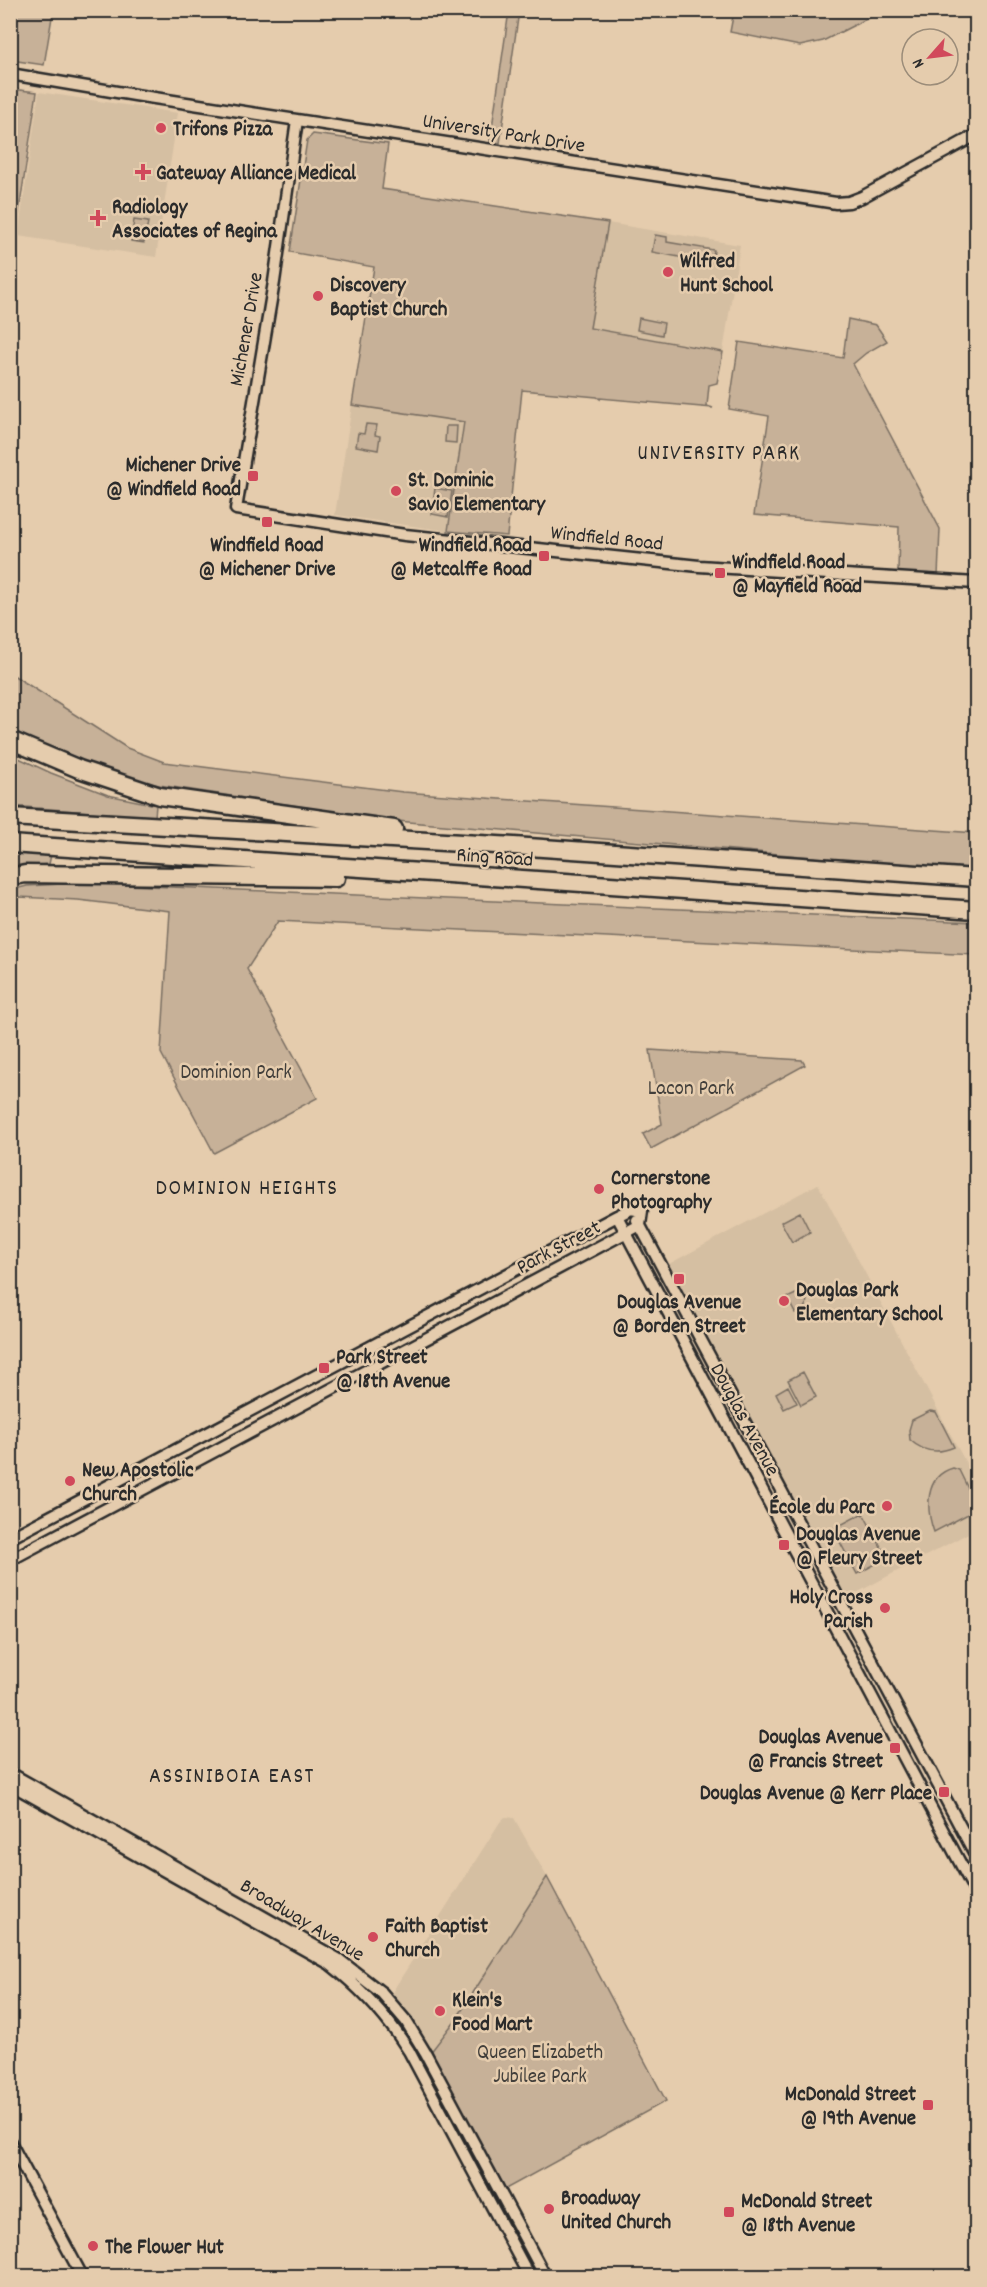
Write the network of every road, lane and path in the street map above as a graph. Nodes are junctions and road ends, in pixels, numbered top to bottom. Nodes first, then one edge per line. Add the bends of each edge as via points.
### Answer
1 (10, 74) edge
2 (297, 120) junction
3 (976, 135) edge
4 (236, 509) joint
5 (976, 583) edge
6 (10, 740) edge
7 (10, 817) edge
8 (10, 844) edge
9 (514, 846) junction
10 (10, 877) edge
11 (976, 878) edge
12 (512, 880) junction
13 (976, 910) edge
14 (617, 1216) junction
15 (640, 1225) junction
16 (626, 1233) junction
17 (10, 1538) edge
18 (10, 1560) edge
19 (10, 1773) edge
20 (10, 1784) edge
21 (976, 1856) edge
22 (976, 1893) edge
23 (10, 2142) edge
24 (82, 2277) edge
25 (528, 2277) edge
26 (545, 2277) edge

1 - 2 street, University Park Drive
2 - 3 street, University Park Drive via 836,203 862,197
2 - 4 street, Michener Drive
4 - 5 street, Windfield Road via 412,536 699,566
6 - 9 highway via 79,769 160,796
7 - 9 highway, Ring Road
8 - 12 highway, Ring Road
9 - 11 highway, Ring Road
10 - 12 highway via 26,874
12 - 13 highway, Ring Road
14 - 15 street, Park Street via 631,1209 642,1211
14 - 16 street, Douglas Avenue
14 - 17 street, Park Street
15 - 16 street, Park Street
15 - 21 street, Douglas Avenue
16 - 18 street, Park Street
16 - 22 street, Douglas Avenue
19 - 26 street, Broadway Avenue via 338,1959 382,1993 406,2021 426,2054
20 - 25 street, Broadway Avenue via 330,1964 352,1982 392,2024 409,2050
23 - 24 street

